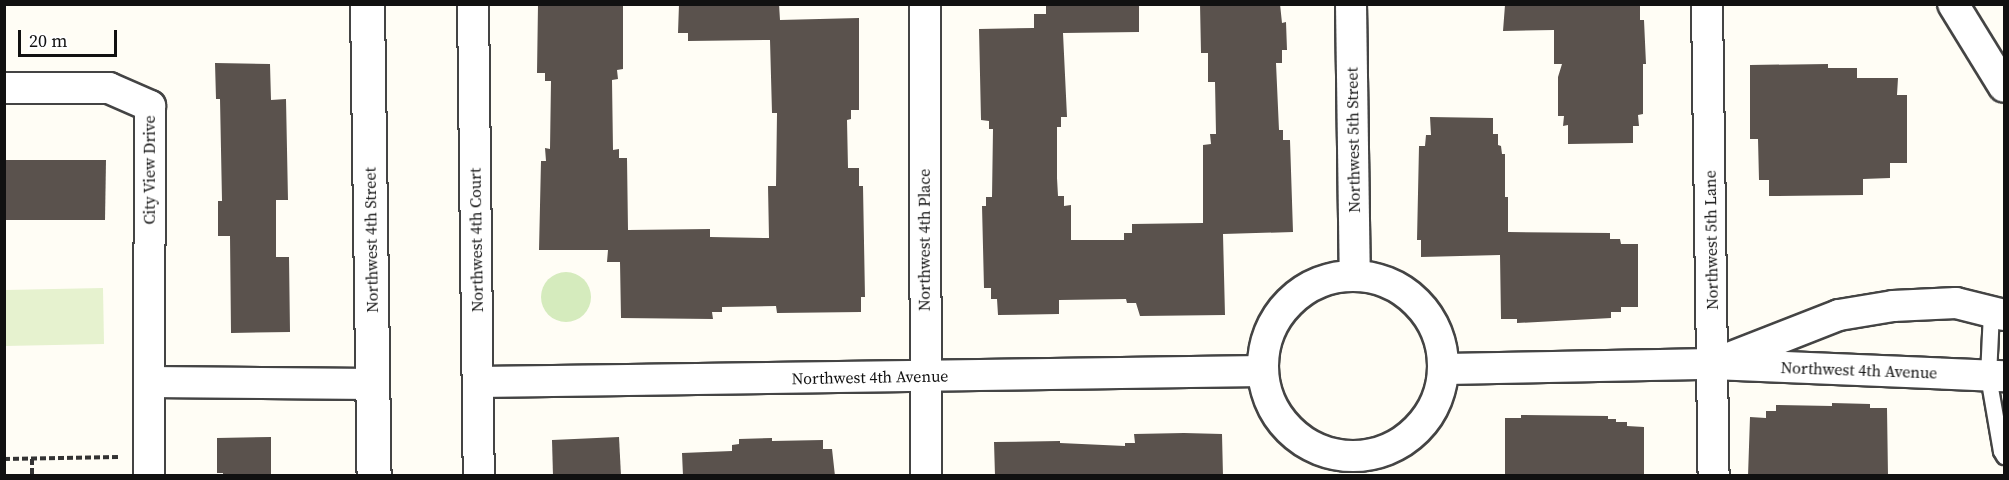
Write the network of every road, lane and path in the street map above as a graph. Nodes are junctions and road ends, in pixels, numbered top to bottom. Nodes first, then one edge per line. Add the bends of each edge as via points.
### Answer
1 (367, 4) edge
2 (473, 4) edge
3 (925, 4) edge
4 (1351, 4) edge
5 (1707, 4) edge
6 (1953, 4) edge
7 (2004, 87) edge
8 (4, 88) edge
9 (1355, 275) junction
10 (1998, 313) edge
11 (1713, 364) junction
12 (1446, 369) junction
13 (1263, 371) junction
14 (924, 376) junction
15 (1996, 376) edge
16 (150, 382) junction
17 (478, 382) junction
18 (373, 384) junction
19 (118, 446) dead end
20 (2004, 456) edge
21 (4, 459) edge
22 (32, 459) junction
23 (1357, 466) edge
24 (32, 476) edge
25 (149, 476) edge
26 (374, 476) edge
27 (479, 476) edge
28 (926, 476) edge
29 (1714, 476) edge

1 - 18 street, Northwest 4th Street
2 - 17 street, Northwest 4th Court
3 - 14 street, Northwest 4th Place
4 - 9 street, Northwest 5th Street
5 - 11 street, Northwest 5th Lane
6 - 7 street
8 - 16 street, City View Drive via 109,88 150,106
9 - 12 street via 1382,279 1407,293 1426,312 1439,337
9 - 13 street via 1315,284 1288,303 1273,323
10 - 11 street, Northwest 4th Avenue via 1956,303 1893,306 1839,315
10 - 15 lane
11 - 12 street, Northwest 4th Avenue
11 - 15 street, Northwest 4th Avenue
11 - 29 street, Northwest 5th Lane
12 - 23 street via 1428,418 1408,438
13 - 14 street, Northwest 4th Avenue
13 - 23 street via 1269,399 1283,423 1304,442
14 - 17 street, Northwest 4th Avenue
14 - 28 street, Northwest 4th Place
15 - 20 lane
16 - 18 street
16 - 25 street, City View Drive
17 - 27 street, Northwest 4th Court
18 - 26 street, Northwest 4th Street
19 - 22 path via 118,457
21 - 22 path
22 - 24 path

